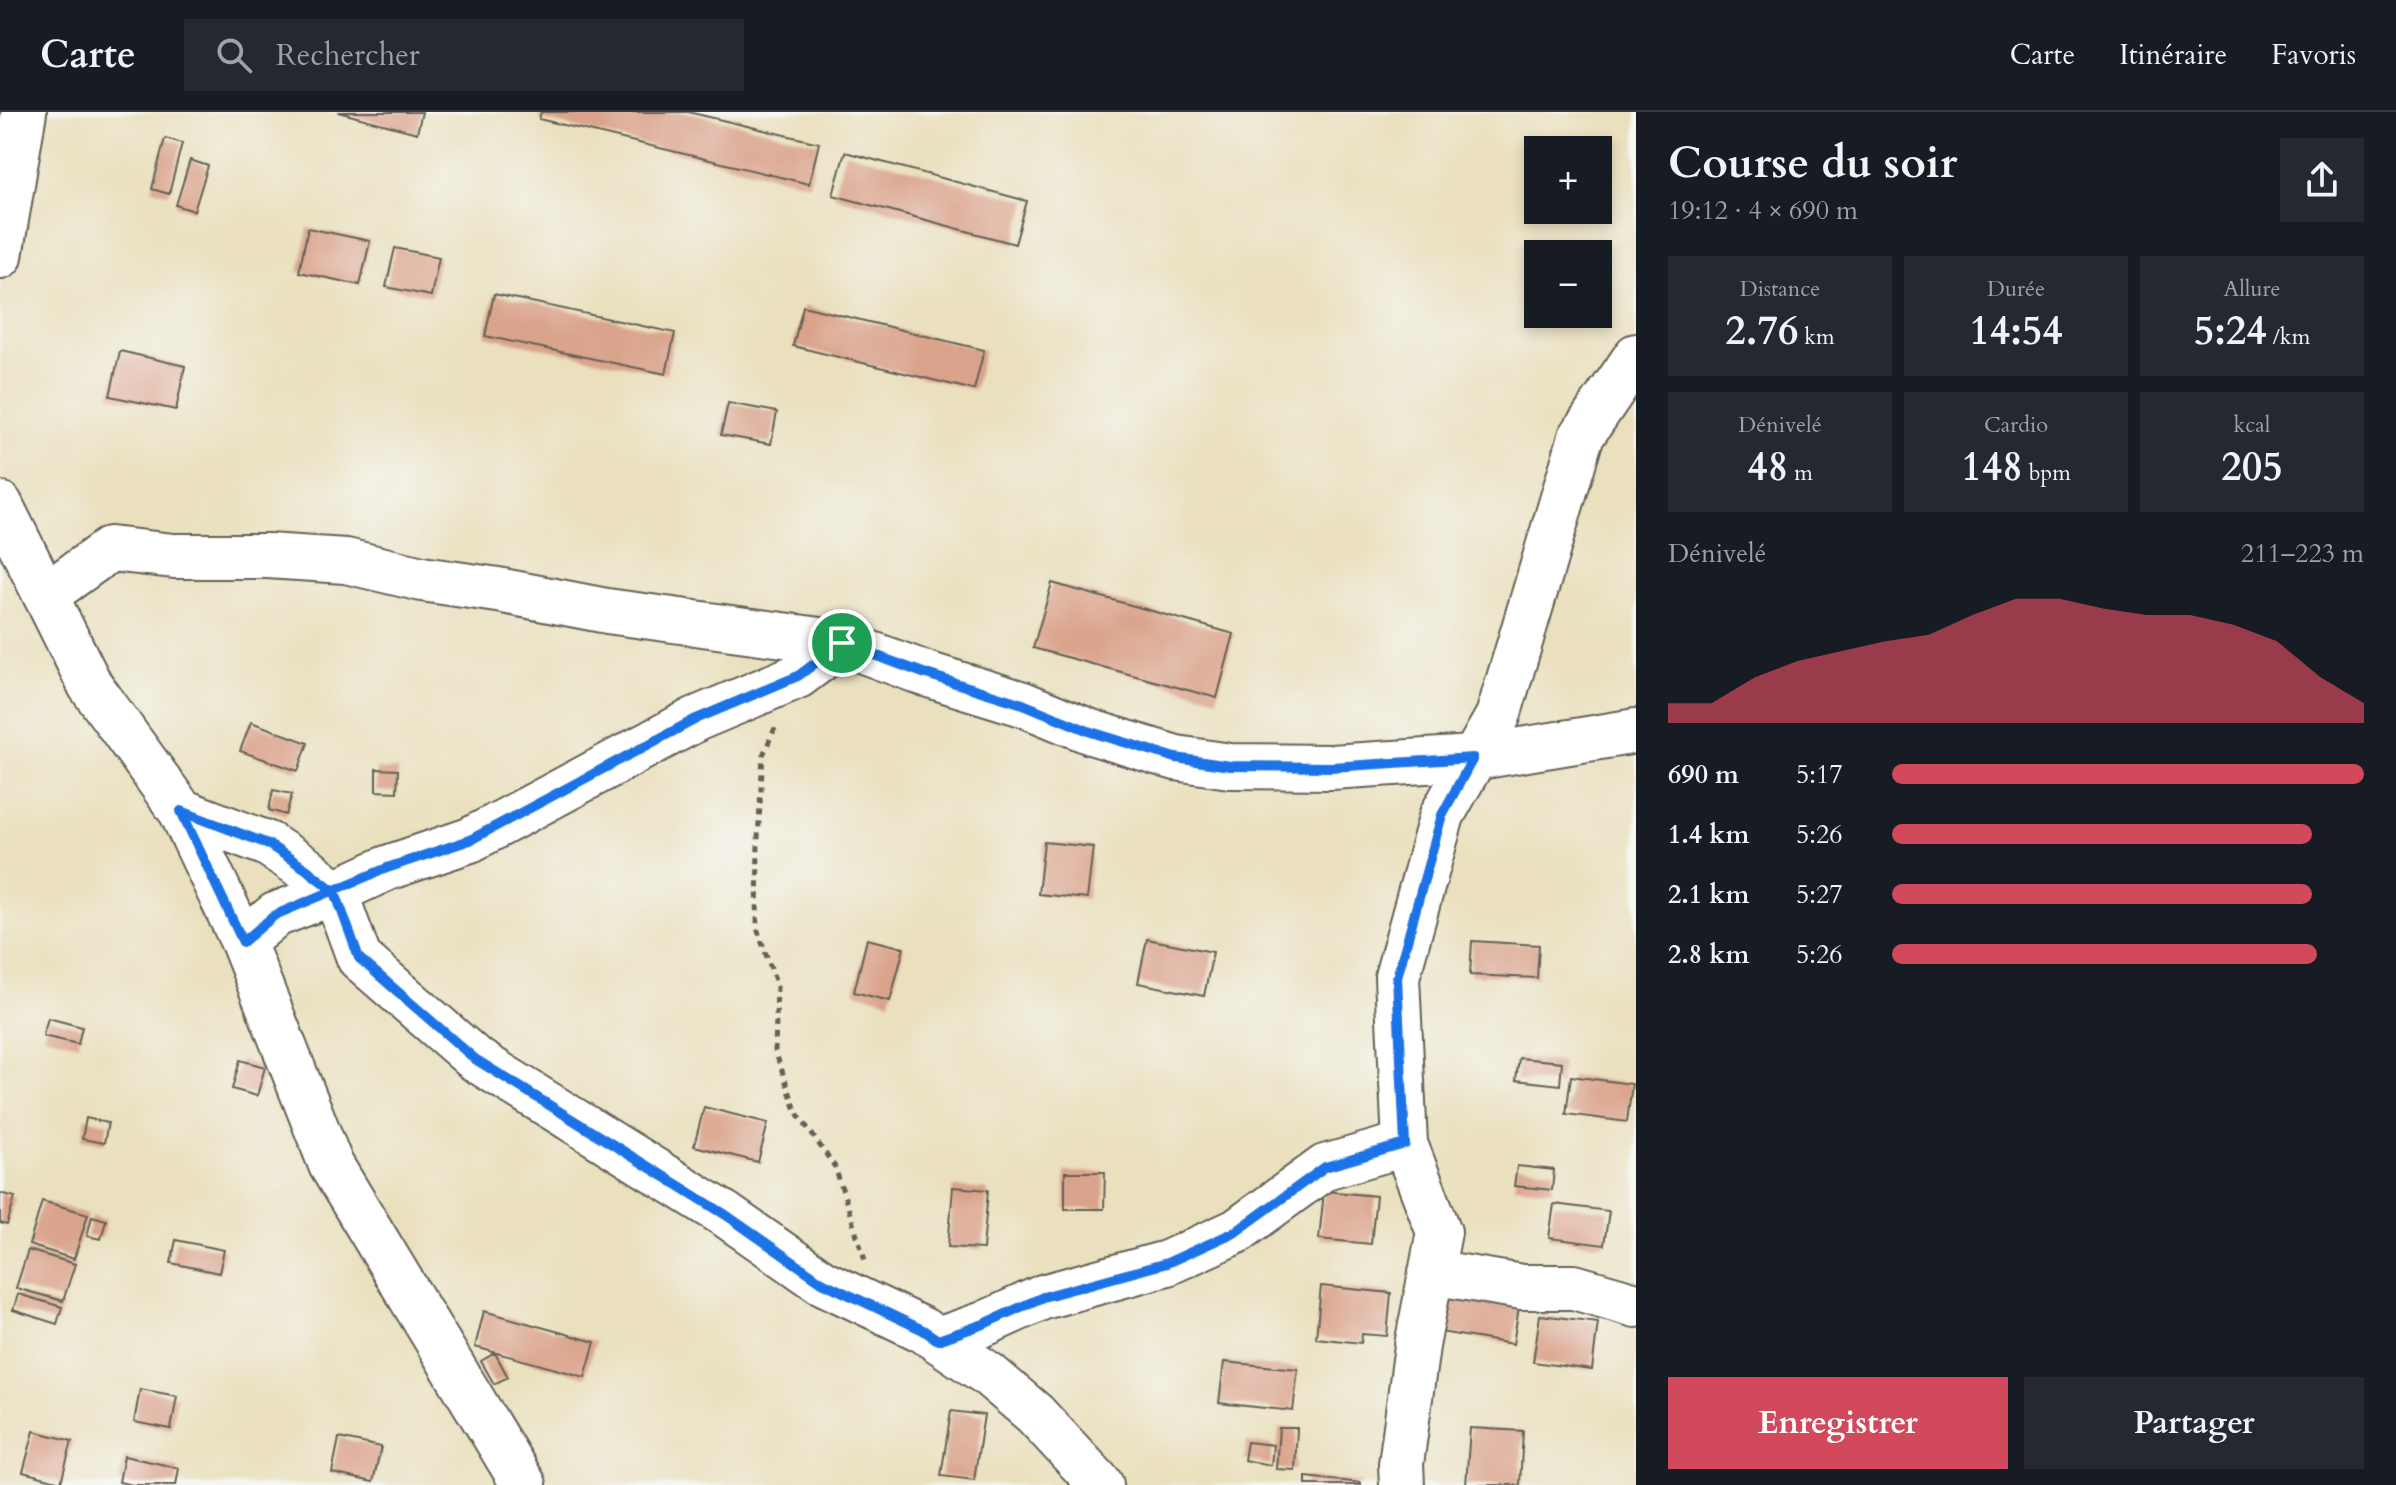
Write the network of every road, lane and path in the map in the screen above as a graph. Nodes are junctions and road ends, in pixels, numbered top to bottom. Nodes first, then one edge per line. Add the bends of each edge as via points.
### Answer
1 (14, 112) edge
2 (24, 112) edge
3 (0, 129) edge
4 (0, 256) edge
5 (1636, 356) edge
6 (0, 504) edge
7 (46, 595) junction
8 (842, 643) junction
9 (798, 676) junction
10 (1636, 731) edge
11 (1473, 758) junction
12 (181, 811) junction
13 (335, 892) junction
14 (243, 942) junction
15 (1405, 1144) junction
16 (1431, 1272) junction
17 (1636, 1305) edge
18 (876, 1308) junction
19 (938, 1340) junction
20 (524, 1485) edge
21 (1101, 1485) edge
22 (1402, 1485) edge

1 - 3 street
2 - 4 street
5 - 11 street via 1581,437 1498,716
6 - 7 street
7 - 8 street via 110,549 174,556 267,556 346,561 607,611
7 - 12 street via 90,685
8 - 9 street
8 - 11 street via 1176,758 1230,766 1331,767
9 - 13 street via 696,719 470,840
9 - 18 path via 763,755 757,928 777,986 775,1051 797,1113 835,1167
10 - 11 street
11 - 15 street via 1442,815 1397,977
12 - 13 street via 268,844
12 - 14 street
13 - 14 street via 275,915
13 - 18 street via 359,958 475,1059 726,1215 822,1282
14 - 20 street via 331,1165
15 - 16 street via 1439,1232
15 - 19 street via 1325,1167 1237,1231 1167,1263 1043,1297
16 - 17 street via 1522,1287 1574,1287
16 - 22 street
18 - 19 street
19 - 21 street via 1035,1414

